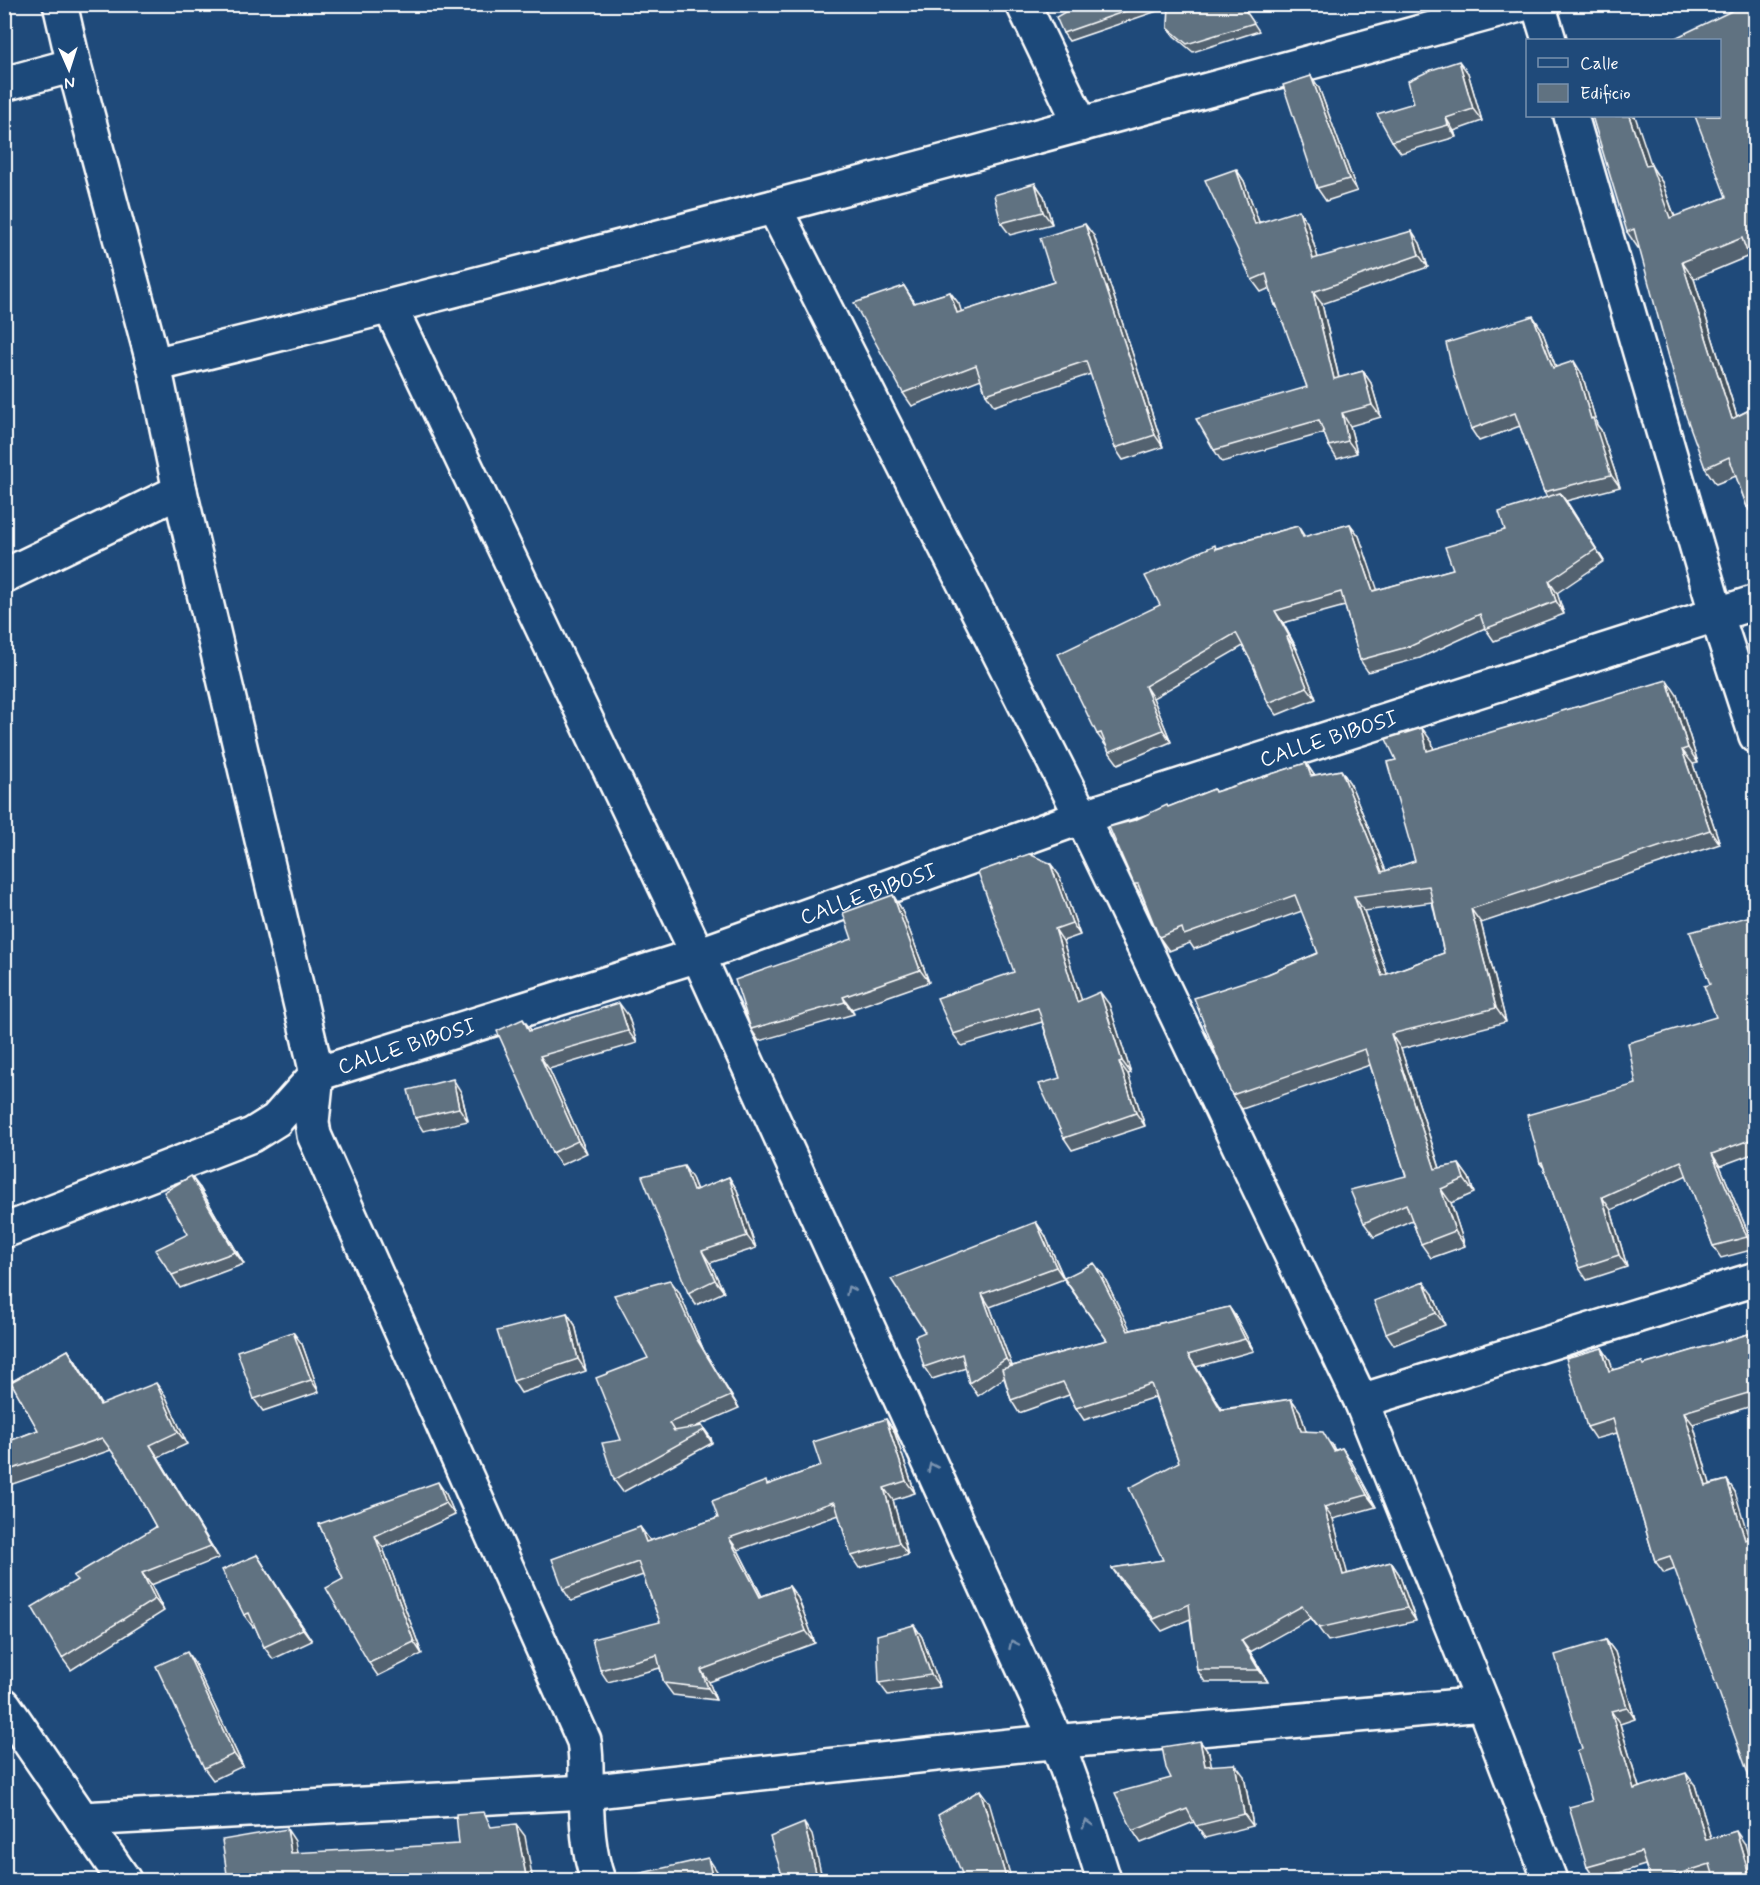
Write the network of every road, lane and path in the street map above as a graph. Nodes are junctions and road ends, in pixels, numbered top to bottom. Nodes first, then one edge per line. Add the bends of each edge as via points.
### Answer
1 (60, 4) edge
2 (1023, 4) edge
3 (1523, 4) edge
4 (1538, 4) edge
5 (1549, 39) edge
6 (74, 65) junction
7 (4, 84) edge
8 (1571, 117) edge
9 (1081, 125) junction
10 (774, 207) junction
11 (390, 307) junction
12 (154, 365) junction
13 (180, 491) junction
14 (4, 576) edge
15 (1755, 602) edge
16 (1717, 616) junction
17 (1755, 736) edge
18 (1082, 818) junction
19 (698, 956) junction
20 (317, 1074) junction
21 (4, 1231) edge
22 (1755, 1279) edge
23 (1360, 1401) junction
24 (1483, 1704) junction
25 (10, 1722) edge
26 (1057, 1742) junction
27 (586, 1792) junction
28 (82, 1819) junction
29 (124, 1881) edge
30 (598, 1881) edge
31 (1104, 1881) edge
32 (1550, 1881) edge

1 - 6 street
2 - 9 street
3 - 9 street
4 - 5 street
6 - 7 street
6 - 12 street
8 - 16 street
9 - 10 street
10 - 11 street
10 - 18 street
11 - 12 street
11 - 19 street
12 - 13 street
13 - 14 street
13 - 20 street
15 - 16 street, CALLE BIBOSI
16 - 17 street
16 - 18 street, CALLE BIBOSI
18 - 19 street, CALLE BIBOSI
18 - 23 street
19 - 20 street, CALLE BIBOSI
26 -> 19 street
20 - 21 street, CALLE BIBOSI via 276,1120 252,1134
20 - 27 street via 314,1135 584,1741
22 - 23 street
23 - 24 street
24 - 26 street
24 - 32 street
25 - 28 street
26 - 27 street
31 -> 26 street
27 - 28 street
27 - 30 street via 592,1862
28 - 29 street

